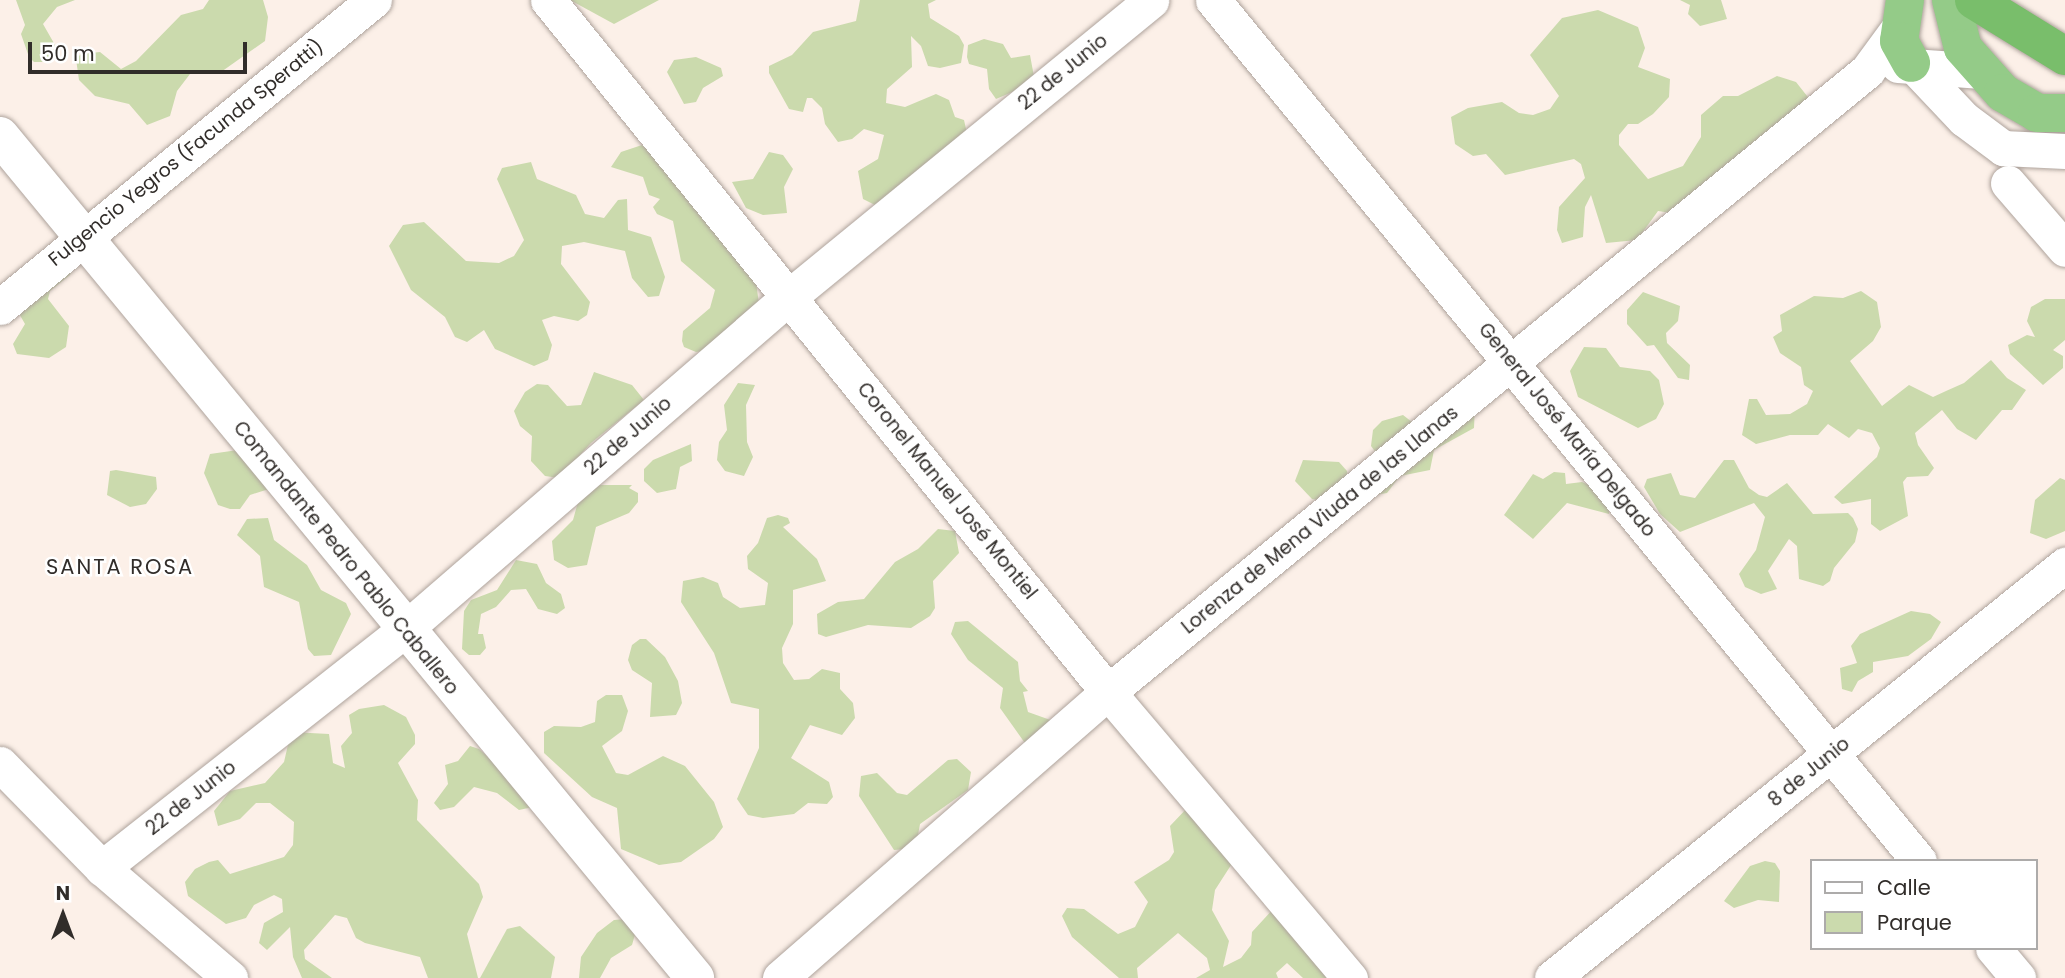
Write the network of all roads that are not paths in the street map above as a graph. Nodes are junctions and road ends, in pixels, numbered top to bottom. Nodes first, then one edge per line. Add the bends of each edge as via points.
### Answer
1 (374, 0) edge
2 (548, 0) edge
3 (1151, 0) edge
4 (1213, 0) edge
5 (1955, 4) edge
6 (1902, 13) edge
7 (2065, 56) edge
8 (1911, 63) junction
9 (1867, 71) junction
10 (1982, 71) junction
11 (2060, 115) edge
12 (0, 136) edge
13 (2065, 150) edge
14 (2008, 183) dead end
15 (83, 236) junction
16 (2065, 249) edge
17 (790, 296) junction
18 (0, 307) edge
19 (1513, 364) junction
20 (2065, 565) edge
21 (404, 630) junction
22 (1108, 692) junction
23 (1830, 755) junction
24 (0, 764) edge
25 (1917, 859) edge
26 (102, 868) junction
27 (1995, 950) edge
28 (230, 978) edge
29 (695, 978) edge
30 (780, 978) edge
31 (1350, 978) edge
32 (1552, 978) edge
33 (2018, 978) edge

1 - 15 street, Fulgencio Yegros (Facunda Speratti)
2 - 17 street, Coronel Manuel José Montiel
3 - 17 street, 22 de Junio
4 - 19 street, General José María Delgado
5 - 7 highway
5 - 10 highway via 1963,48
6 - 8 highway via 1902,51
6 - 9 street, Lorenza de Mena Viuda de las Llanas
8 - 9 street, Lorenza de Mena Viuda de las Llanas
8 - 10 street, Lorenza de Mena Viuda de las Llanas
8 - 13 street via 1964,119 2003,148
9 - 19 street, Lorenza de Mena Viuda de las Llanas
10 - 11 highway via 2021,105
12 - 15 street, Comandante Pedro Pablo Caballero
14 - 16 street
15 - 18 street, Fulgencio Yegros (Facunda Speratti)
15 - 21 street, Comandante Pedro Pablo Caballero
17 - 21 street, 22 de Junio
17 - 22 street, Coronel Manuel José Montiel
19 - 22 street, Lorenza de Mena Viuda de las Llanas
19 - 23 street, General José María Delgado
20 - 23 street, 8 de Junio
21 - 26 street, 22 de Junio
21 - 29 street, Comandante Pedro Pablo Caballero
22 - 30 street, Lorenza de Mena Viuda de las Llanas
22 - 31 street, Coronel Manuel José Montiel
23 - 25 street, General José María Delgado
23 - 32 street, 8 de Junio
24 - 26 street
26 - 28 street
27 - 33 street

